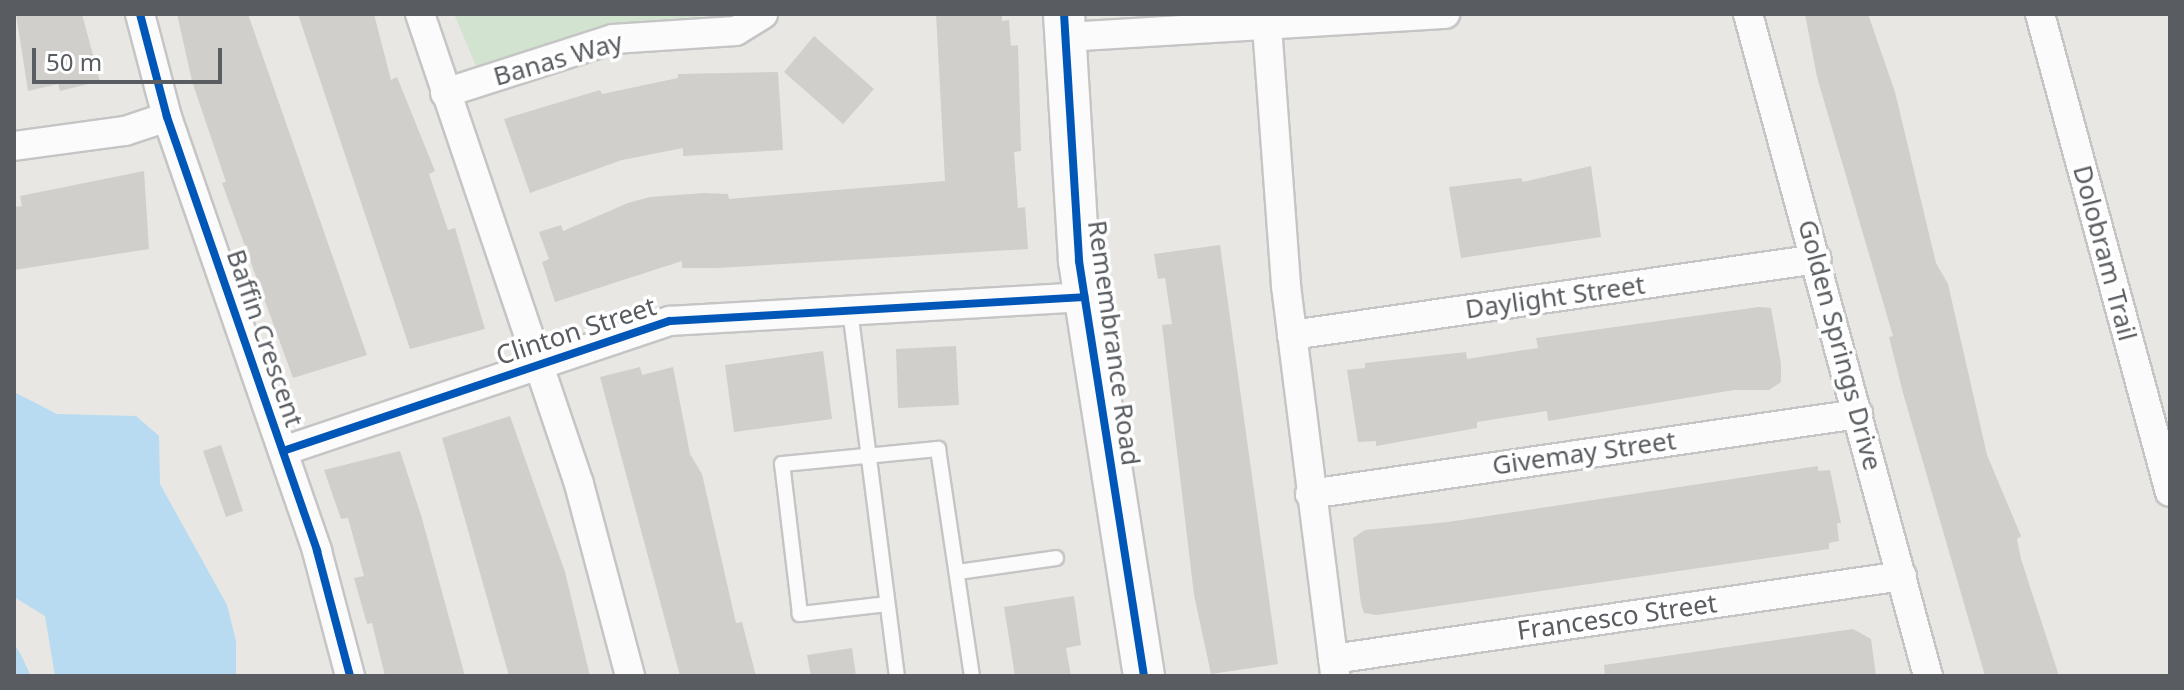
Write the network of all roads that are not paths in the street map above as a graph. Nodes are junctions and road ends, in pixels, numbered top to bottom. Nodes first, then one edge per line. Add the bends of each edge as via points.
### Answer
1 (140, 14) edge
2 (420, 14) edge
3 (763, 14) edge
4 (1445, 14) edge
5 (1748, 14) edge
6 (2040, 14) edge
7 (1065, 25) edge
8 (1267, 26) junction
9 (445, 93) junction
10 (167, 117) junction
11 (14, 146) edge
12 (1817, 259) junction
13 (1084, 297) junction
14 (850, 310) junction
15 (1292, 335) junction
16 (539, 363) junction
17 (1858, 414) junction
18 (283, 451) junction
19 (867, 455) junction
20 (2170, 492) edge
21 (1310, 494) junction
22 (1056, 558) dead end
23 (958, 572) junction
24 (1902, 576) junction
25 (887, 604) junction
26 (1334, 667) edge
27 (350, 676) edge
28 (630, 676) edge
29 (897, 676) edge
30 (972, 676) edge
31 (1144, 676) edge
32 (1928, 676) edge

1 - 10 street, Baffin Crescent
2 - 9 street
3 - 9 street, Banas Way via 736,31 613,39
4 - 8 street
5 - 12 street, Golden Springs Drive
6 - 20 street, Dolobram Trail
7 - 8 street
7 - 13 street, Remembrance Road
8 - 15 street
9 - 16 street
10 - 11 street via 125,131
10 - 18 street, Baffin Crescent
12 - 15 street, Daylight Street
12 - 17 street, Golden Springs Drive
13 - 14 street, Clinton Street
13 - 31 street, Remembrance Road
14 - 16 street, Clinton Street via 670,321
14 - 19 lane
15 - 21 street
16 - 18 street, Clinton Street
16 - 28 street via 579,484
17 - 21 street, Givemay Street
17 - 24 street, Golden Springs Drive
18 - 27 street, Baffin Crescent
19 - 23 lane via 938,449
19 - 25 lane
19 - 25 lane via 782,464 800,614
21 - 26 street
22 - 23 lane
23 - 30 lane
24 - 26 street, Francesco Street
24 - 32 street, Golden Springs Drive
25 - 29 lane

